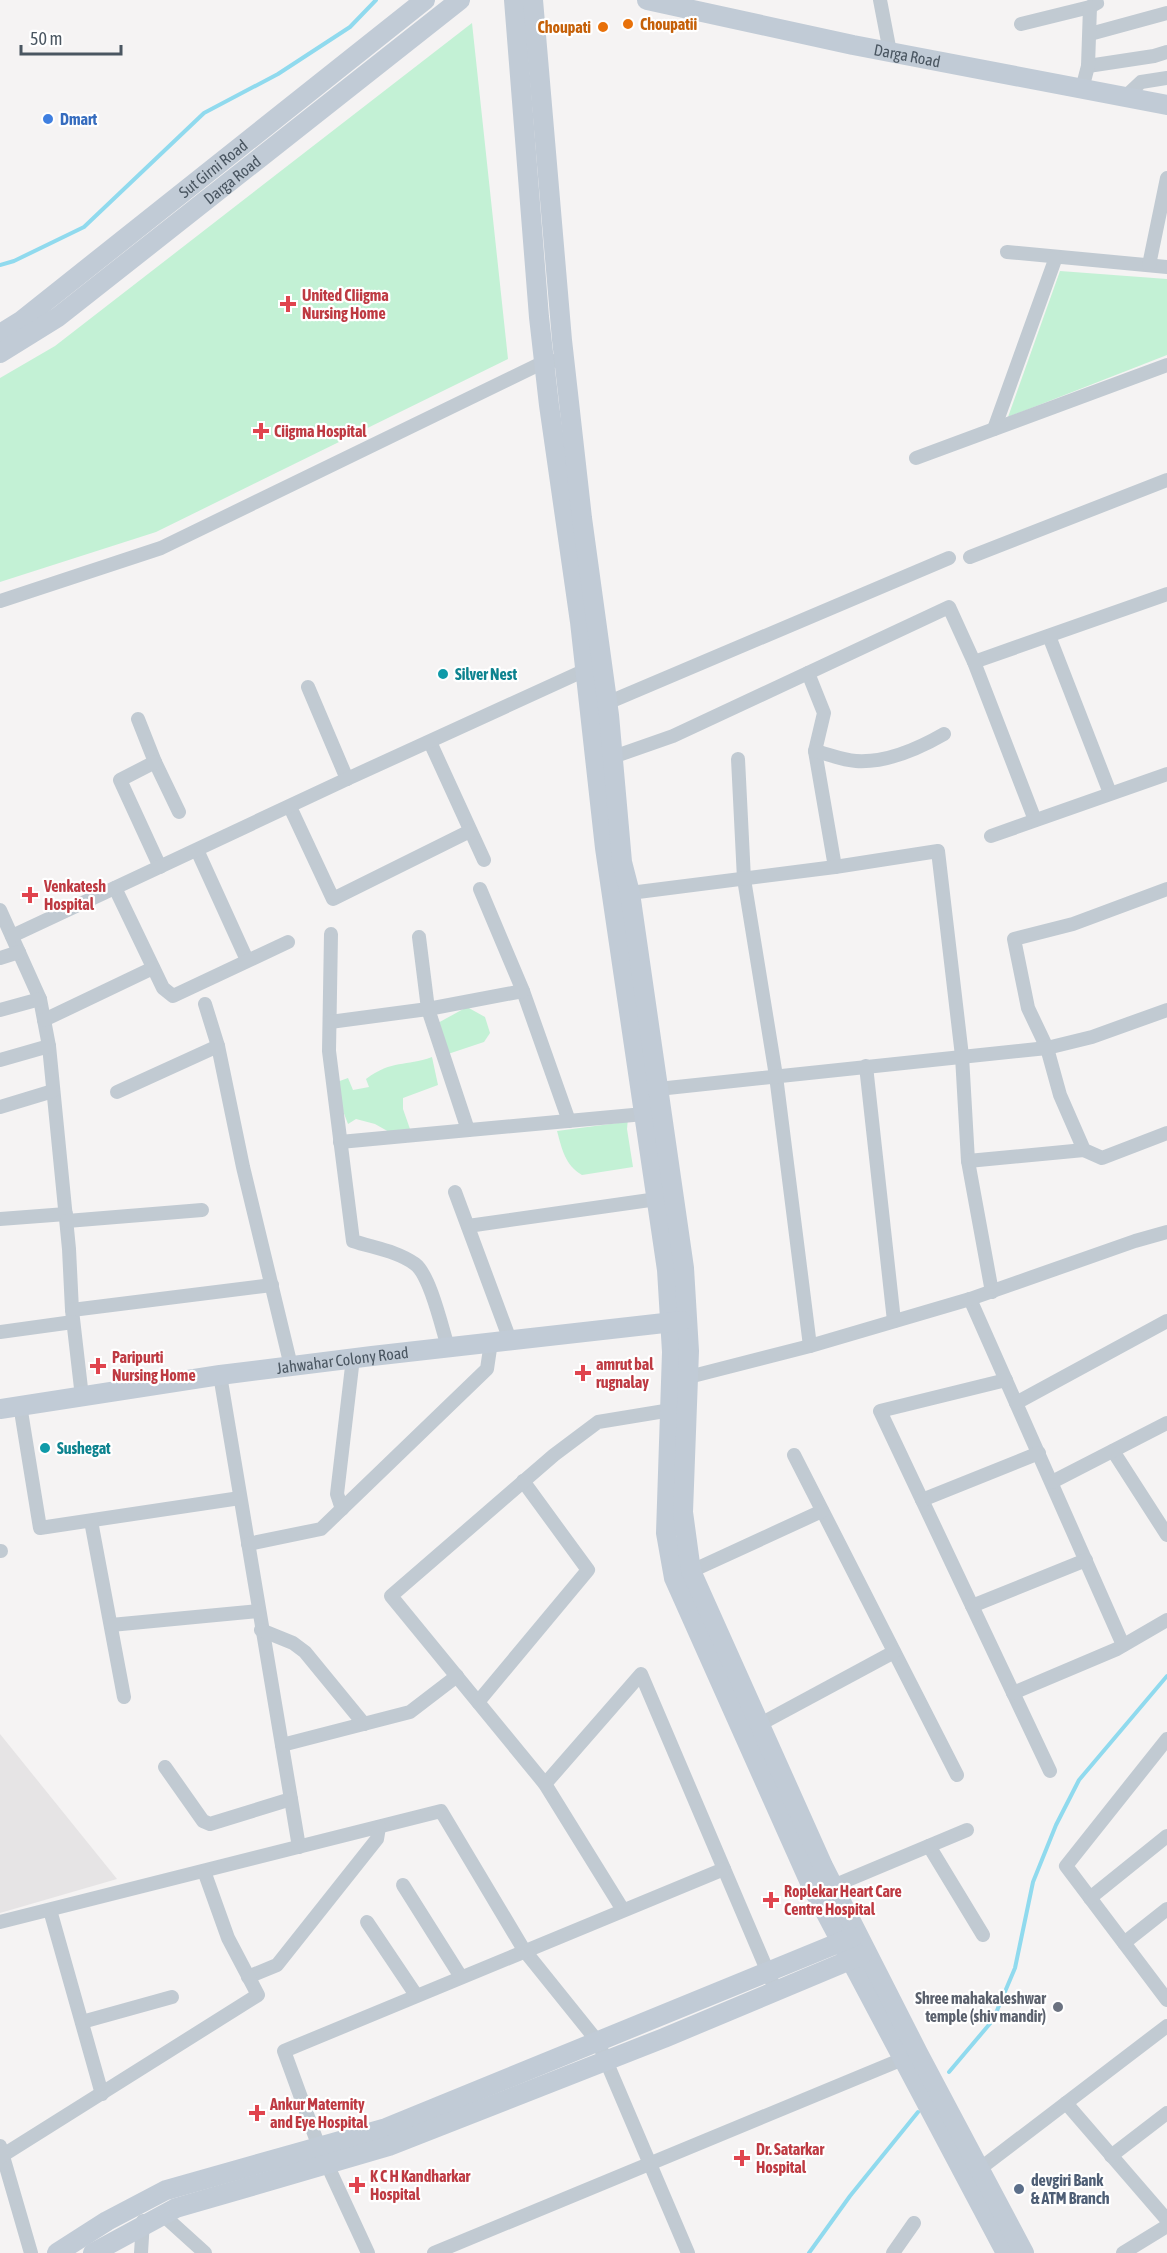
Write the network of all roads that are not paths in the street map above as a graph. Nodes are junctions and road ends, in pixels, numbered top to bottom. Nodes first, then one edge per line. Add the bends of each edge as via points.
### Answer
1 (425, 0) edge
2 (460, 0) edge
3 (514, 0) edge
4 (533, 0) edge
5 (647, 0) edge
6 (880, 0) edge
7 (1093, 3) edge
8 (718, 8) edge
9 (1167, 13) edge
10 (1021, 24) dead end
11 (1090, 34) junction
12 (890, 52) junction
13 (1167, 52) edge
14 (1088, 66) junction
15 (1167, 78) edge
16 (1082, 89) junction
17 (1125, 97) junction
18 (1167, 105) edge
19 (1167, 178) edge
20 (1007, 252) dead end
21 (1056, 257) junction
22 (1149, 265) junction
23 (1167, 267) edge
24 (0, 334) edge
25 (0, 353) edge
26 (564, 360) junction
27 (544, 362) junction
28 (1167, 365) edge
29 (994, 429) junction
30 (916, 458) dead end
31 (1167, 480) edge
32 (969, 556) dead end
33 (949, 558) dead end
34 (1167, 594) edge
35 (0, 601) edge
36 (1049, 636) junction
37 (974, 662) junction
38 (594, 666) junction
39 (808, 674) junction
40 (308, 687) dead end
41 (607, 703) junction
42 (138, 719) dead end
43 (944, 734) dead end
44 (430, 742) junction
45 (815, 751) junction
46 (613, 756) junction
47 (738, 759) dead end
48 (155, 762) junction
49 (1167, 774) edge
50 (347, 779) junction
51 (1110, 793) junction
52 (290, 807) junction
53 (179, 812) dead end
54 (1035, 820) junction
55 (470, 831) junction
56 (991, 836) dead end
57 (197, 850) junction
58 (484, 860) dead end
59 (160, 867) junction
60 (835, 867) junction
61 (744, 879) junction
62 (115, 888) junction
63 (480, 889) dead end
64 (1167, 889) edge
65 (630, 893) junction
66 (0, 910) edge
67 (331, 934) dead end
68 (12, 936) junction
69 (419, 937) dead end
70 (288, 942) dead end
71 (19, 952) junction
72 (0, 958) edge
73 (247, 960) junction
74 (153, 968) junction
75 (524, 991) junction
76 (40, 999) junction
77 (205, 1004) dead end
78 (428, 1009) junction
79 (0, 1010) edge
80 (1167, 1010) edge
81 (44, 1020) junction
82 (330, 1022) junction
83 (49, 1046) junction
84 (218, 1046) junction
85 (1047, 1048) junction
86 (962, 1056) junction
87 (0, 1060) edge
88 (866, 1066) junction
89 (776, 1076) junction
90 (658, 1089) junction
91 (53, 1091) junction
92 (117, 1092) dead end
93 (0, 1107) edge
94 (644, 1114) junction
95 (569, 1121) junction
96 (468, 1130) junction
97 (1167, 1133) edge
98 (340, 1142) junction
99 (1084, 1150) junction
100 (968, 1161) junction
101 (455, 1192) dead end
102 (657, 1199) junction
103 (202, 1210) dead end
104 (66, 1217) junction
105 (0, 1219) edge
106 (468, 1226) junction
107 (1167, 1232) edge
108 (272, 1285) junction
109 (992, 1292) junction
110 (970, 1299) junction
111 (72, 1316) junction
112 (1167, 1321) edge
113 (679, 1322) junction
114 (894, 1322) junction
115 (0, 1332) edge
116 (501, 1341) junction
117 (810, 1346) junction
118 (448, 1347) junction
119 (353, 1358) junction
120 (291, 1366) junction
121 (220, 1375) junction
122 (680, 1380) junction
123 (1006, 1380) junction
124 (82, 1397) junction
125 (1016, 1403) junction
126 (20, 1406) junction
127 (0, 1409) edge
128 (679, 1409) junction
129 (1167, 1423) edge
130 (1113, 1451) junction
131 (1039, 1453) junction
132 (794, 1455) dead end
133 (523, 1481) junction
134 (1052, 1482) junction
135 (240, 1498) junction
136 (922, 1500) junction
137 (342, 1509) junction
138 (822, 1511) junction
139 (91, 1521) junction
140 (1167, 1535) edge
141 (248, 1544) junction
142 (1086, 1560) junction
143 (683, 1575) junction
144 (972, 1606) junction
145 (259, 1611) junction
146 (1167, 1620) edge
147 (111, 1625) junction
148 (261, 1630) junction
149 (1123, 1645) junction
150 (894, 1652) junction
151 (457, 1676) junction
152 (1012, 1693) junction
153 (124, 1697) dead end
154 (478, 1702) junction
155 (364, 1724) junction
156 (751, 1728) junction
157 (1167, 1739) edge
158 (282, 1745) junction
159 (165, 1767) dead end
160 (1050, 1771) dead end
161 (957, 1775) dead end
162 (545, 1784) junction
163 (291, 1799) junction
164 (379, 1827) junction
165 (967, 1830) dead end
166 (1167, 1836) edge
167 (929, 1846) junction
168 (299, 1847) junction
169 (724, 1869) junction
170 (204, 1871) junction
171 (403, 1885) dead end
172 (825, 1890) junction
173 (1090, 1898) junction
174 (1167, 1909) edge
175 (50, 1910) junction
176 (623, 1910) junction
177 (0, 1922) edge
178 (367, 1922) dead end
179 (983, 1935) dead end
180 (850, 1938) junction
181 (1124, 1943) junction
182 (524, 1950) junction
183 (859, 1956) junction
184 (767, 1972) junction
185 (248, 1977) junction
186 (461, 1977) junction
187 (776, 1991) junction
188 (416, 1995) junction
189 (172, 1997) dead end
190 (1167, 2000) edge
191 (82, 2022) junction
192 (1167, 2026) edge
193 (598, 2042) junction
194 (910, 2056) junction
195 (606, 2061) junction
196 (102, 2094) junction
197 (1066, 2103) junction
198 (1167, 2113) edge
199 (1, 2153) edge
200 (323, 2155) junction
201 (1111, 2156) junction
202 (650, 2164) junction
203 (973, 2174) junction
204 (141, 2204) junction
205 (163, 2215) junction
206 (1167, 2220) edge
207 (914, 2223) dead end
208 (144, 2225) junction
209 (1167, 2226) edge
210 (31, 2253) edge
211 (57, 2253) edge
212 (93, 2253) edge
213 (141, 2253) edge
214 (205, 2253) edge
215 (368, 2253) edge
216 (434, 2253) edge
217 (688, 2253) edge
218 (893, 2253) edge
219 (1006, 2253) edge
220 (1024, 2253) edge
221 (1123, 2253) edge

1 - 24 main road, Sut Girni Road
2 - 25 main road, Darga Road via 58,317
3 - 27 main road
4 - 26 main road
5 - 8 main road, Darga Road
6 - 12 street
7 - 10 street
7 - 11 street
8 - 12 main road, Darga Road
9 - 11 street
11 - 14 street
12 - 16 main road, Darga Road
13 - 14 street
14 - 16 street
15 - 17 street via 1141,82
16 - 17 main road, Darga Road
17 - 18 main road, Darga Road
19 - 22 street
20 - 21 street
21 - 22 street
21 - 29 street
22 - 23 street
26 - 27 street
26 - 38 main road
27 - 35 street via 161,548
27 - 38 main road
28 - 29 street
29 - 30 street
31 - 32 street
33 - 41 street
34 - 36 street
36 - 37 street
36 - 51 street
37 - 39 street via 949,607
37 - 54 street
38 - 41 main road
38 - 44 street
38 - 94 main road via 605,848
39 - 45 street via 824,712
39 - 46 street via 673,736
40 - 50 street
41 - 46 main road
42 - 48 street
43 - 45 street via 921,747 882,759 855,761
44 - 50 street
44 - 55 street
45 - 60 street
46 - 65 main road via 622,862
47 - 61 street
48 - 53 street
48 - 59 street via 120,780
49 - 51 street
50 - 52 street
51 - 54 street
52 - 55 street via 333,899
52 - 57 street
54 - 56 street
55 - 58 street
57 - 59 street
57 - 73 street
59 - 62 street
60 - 61 street
60 - 86 street via 938,851
61 - 65 street
61 - 89 street
62 - 68 street
62 - 74 street
63 - 75 street
64 - 85 street via 1073,924 1014,939 1028,1008
65 - 90 main road
66 - 68 street
67 - 82 street
68 - 71 street
69 - 78 street
70 - 73 street
71 - 72 street
71 - 76 street
73 - 74 street via 172,996
74 - 81 street
75 - 78 street
75 - 95 street
76 - 79 street
76 - 81 street
77 - 84 street
78 - 82 street
78 - 96 street
80 - 85 street via 1092,1037
81 - 83 street
82 - 98 street via 328,1051
83 - 87 street
83 - 91 street
84 - 92 street
84 - 108 street
85 - 86 street
85 - 99 street via 1059,1095
86 - 88 street
86 - 100 street
88 - 89 street
88 - 114 street
89 - 90 street
89 - 117 street
90 - 113 main road via 684,1268
91 - 93 street
91 - 104 street
94 - 95 street
94 - 102 main road
95 - 96 street
96 - 98 street
97 - 99 street via 1102,1158
98 - 118 street via 353,1241 418,1266 429,1286
99 - 100 street
100 - 109 street
101 - 106 street
102 - 106 street
102 - 113 main road
103 - 104 street
104 - 105 street
104 - 111 street
106 - 116 street
107 - 109 street
108 - 111 street
108 - 120 street
109 - 110 street
110 - 114 street
110 - 123 street
111 - 115 street
111 - 124 street
112 - 125 street
113 - 116 main road, Jahwahar Colony Road
113 - 122 main road
114 - 117 street
116 - 118 main road, Jahwahar Colony Road
116 - 137 street via 487,1369
117 - 122 street
118 - 119 main road, Jahwahar Colony Road
119 - 120 main road, Jahwahar Colony Road
119 - 137 street via 336,1494
120 - 121 main road, Jahwahar Colony Road
121 - 124 main road, Jahwahar Colony Road
121 - 135 street
122 - 128 main road
123 - 125 street
123 - 136 street via 880,1411
124 - 126 main road, Jahwahar Colony Road
125 - 131 street
126 - 127 main road, Jahwahar Colony Road
126 - 139 street via 40,1528
128 - 133 street via 598,1422
128 - 143 main road via 666,1533
129 - 130 street
130 - 134 street
130 - 140 street
131 - 134 street
131 - 136 street
132 - 138 street
133 - 151 street via 391,1596
133 - 154 street via 588,1570
134 - 142 street
135 - 139 street
135 - 141 street
136 - 144 street
137 - 141 street via 321,1529
138 - 143 street
138 - 150 street
139 - 147 street
141 - 145 street
142 - 144 street
142 - 149 street
143 - 156 main road
144 - 152 street
145 - 147 street
145 - 148 street
146 - 149 street
147 - 153 street
148 - 155 street via 293,1642 305,1652
148 - 158 street
149 - 152 street
150 - 156 street
150 - 161 street
151 - 154 street
151 - 155 street via 410,1712
152 - 160 street
154 - 162 street
155 - 158 street
156 - 172 main road
157 - 173 street via 1066,1866
158 - 163 street
159 - 163 street via 206,1824
162 - 169 street via 641,1674
162 - 176 street
163 - 168 street
164 - 168 street
164 - 182 street via 441,1811
164 - 185 street via 377,1839 277,1965
165 - 167 street
166 - 173 street
167 - 172 street
167 - 179 street
168 - 170 street
169 - 176 street
169 - 184 street
170 - 175 street
170 - 185 street via 228,1938
171 - 186 street
172 - 180 main road
173 - 181 street
174 - 181 street
175 - 177 street
175 - 191 street
176 - 182 street
178 - 188 street
180 - 183 main road
180 - 184 main road
181 - 190 street
182 - 186 street
182 - 193 street
183 - 187 main road
183 - 194 main road
184 - 187 street
184 - 193 main road
185 - 196 street via 258,1995
186 - 188 street
187 - 195 main road
188 - 200 street via 284,2051
189 - 191 street
191 - 196 street
192 - 197 street
193 - 195 street
193 - 200 main road
194 - 202 street
194 - 203 main road
195 - 200 main road via 389,2146
195 - 202 street
196 - 199 street
197 - 201 street
197 - 203 street
198 - 201 street
199 - 210 street
200 - 204 main road via 166,2190
200 - 205 main road
200 - 215 street
201 - 206 street
202 - 216 street
202 - 217 street
203 - 219 main road
203 - 220 main road
204 - 208 street
204 - 211 main road
205 - 208 main road
205 - 214 street
207 - 218 street
208 - 212 main road
208 - 213 street
209 - 221 street

